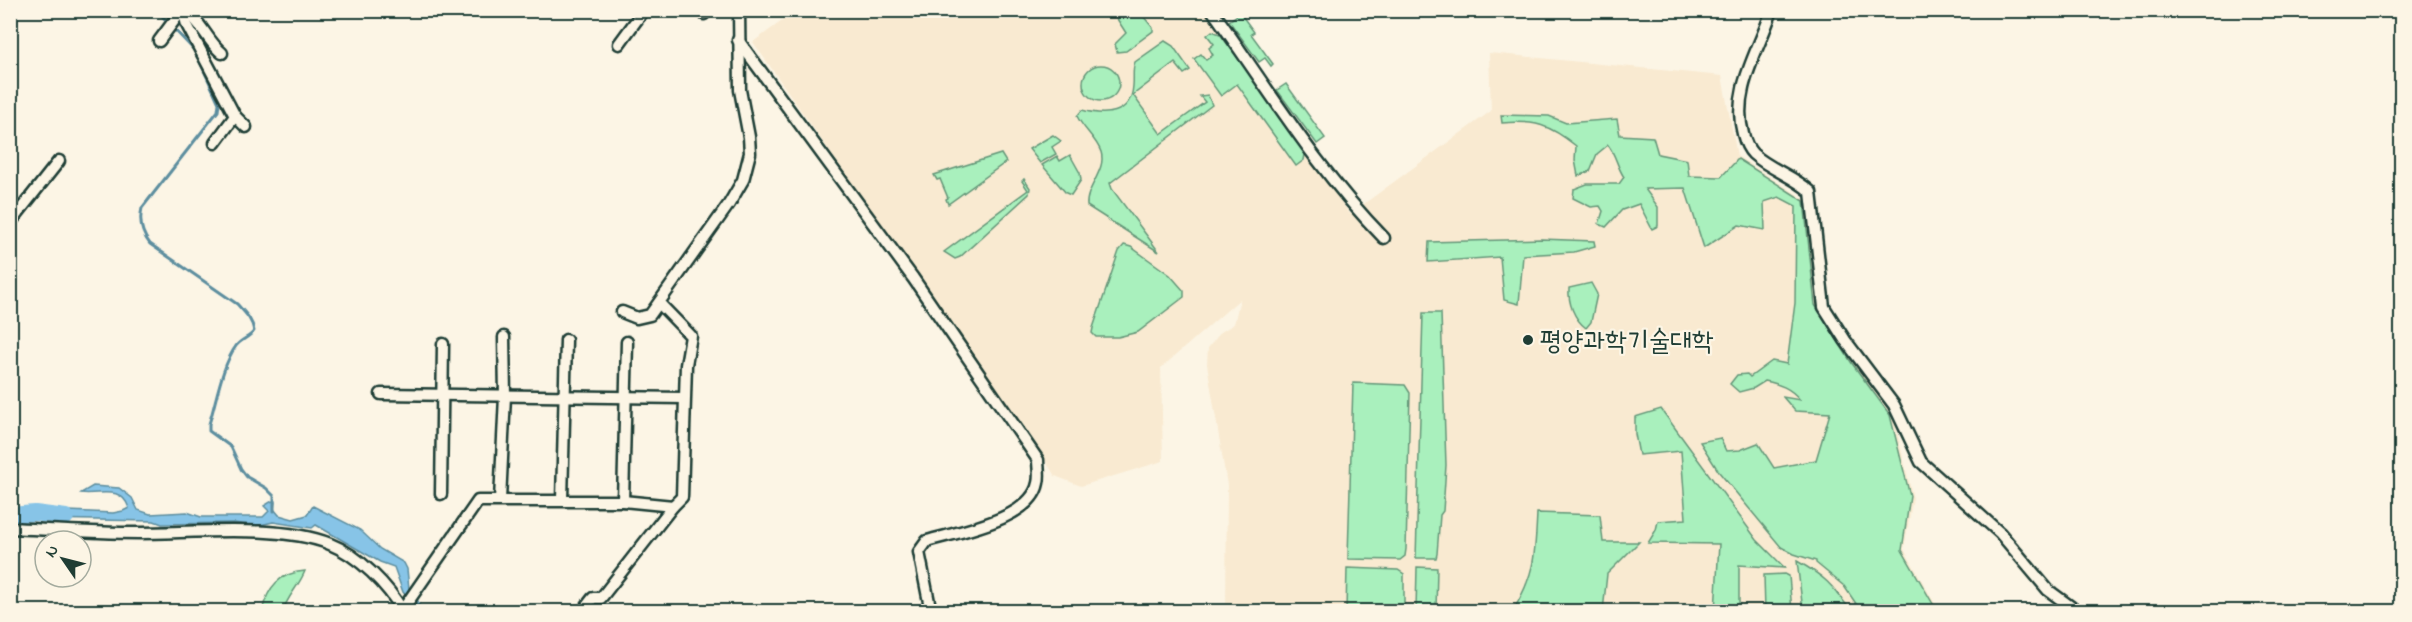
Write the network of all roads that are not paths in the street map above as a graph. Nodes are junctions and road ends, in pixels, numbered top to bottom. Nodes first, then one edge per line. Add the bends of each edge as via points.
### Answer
1 (183, 10) edge
2 (644, 10) edge
3 (739, 10) edge
4 (1212, 10) edge
5 (1772, 10) edge
6 (738, 40) junction
7 (159, 41) dead end
8 (619, 44) dead end
9 (222, 53) dead end
10 (235, 116) junction
11 (246, 127) dead end
12 (215, 143) dead end
13 (59, 160) dead end
14 (10, 223) edge
15 (1384, 238) dead end
16 (659, 303) junction
17 (622, 312) dead end
18 (504, 337) dead end
19 (566, 340) dead end
20 (627, 342) dead end
21 (442, 344) dead end
22 (381, 394) dead end
23 (443, 396) junction
24 (505, 396) junction
25 (564, 396) junction
26 (684, 398) junction
27 (625, 399) junction
28 (441, 494) dead end
29 (500, 500) junction
30 (562, 500) junction
31 (623, 501) junction
32 (673, 506) junction
33 (10, 528) edge
34 (402, 611) edge
35 (582, 612) edge
36 (931, 612) edge
37 (2078, 612) edge

1 - 7 street
1 - 9 street via 193,16
1 - 10 street via 187,26
2 - 8 street
3 - 6 street
4 - 15 street via 1324,169
5 - 37 street via 1744,78 1739,106 1741,126 1751,152 1811,192 1824,307 1894,405 1921,462 2000,533 2048,590
6 - 16 street via 740,90 750,153 743,180
6 - 36 street via 913,278 1038,460 1038,485 1010,516 927,541 919,552
10 - 11 street
10 - 12 street
13 - 14 street
16 - 17 street via 650,315 637,318
16 - 26 street via 691,336
18 - 24 street
19 - 25 street
20 - 27 street
21 - 23 street
22 - 23 street
23 - 24 street
23 - 28 street
24 - 25 street
24 - 29 street
25 - 27 street
25 - 30 street
26 - 27 street
26 - 32 street via 682,497
27 - 31 street
29 - 30 street
29 - 34 street via 478,501
30 - 31 street
31 - 32 street
32 - 35 street via 601,598 593,598
33 - 34 street via 136,533 268,532 310,538 349,555 388,588

